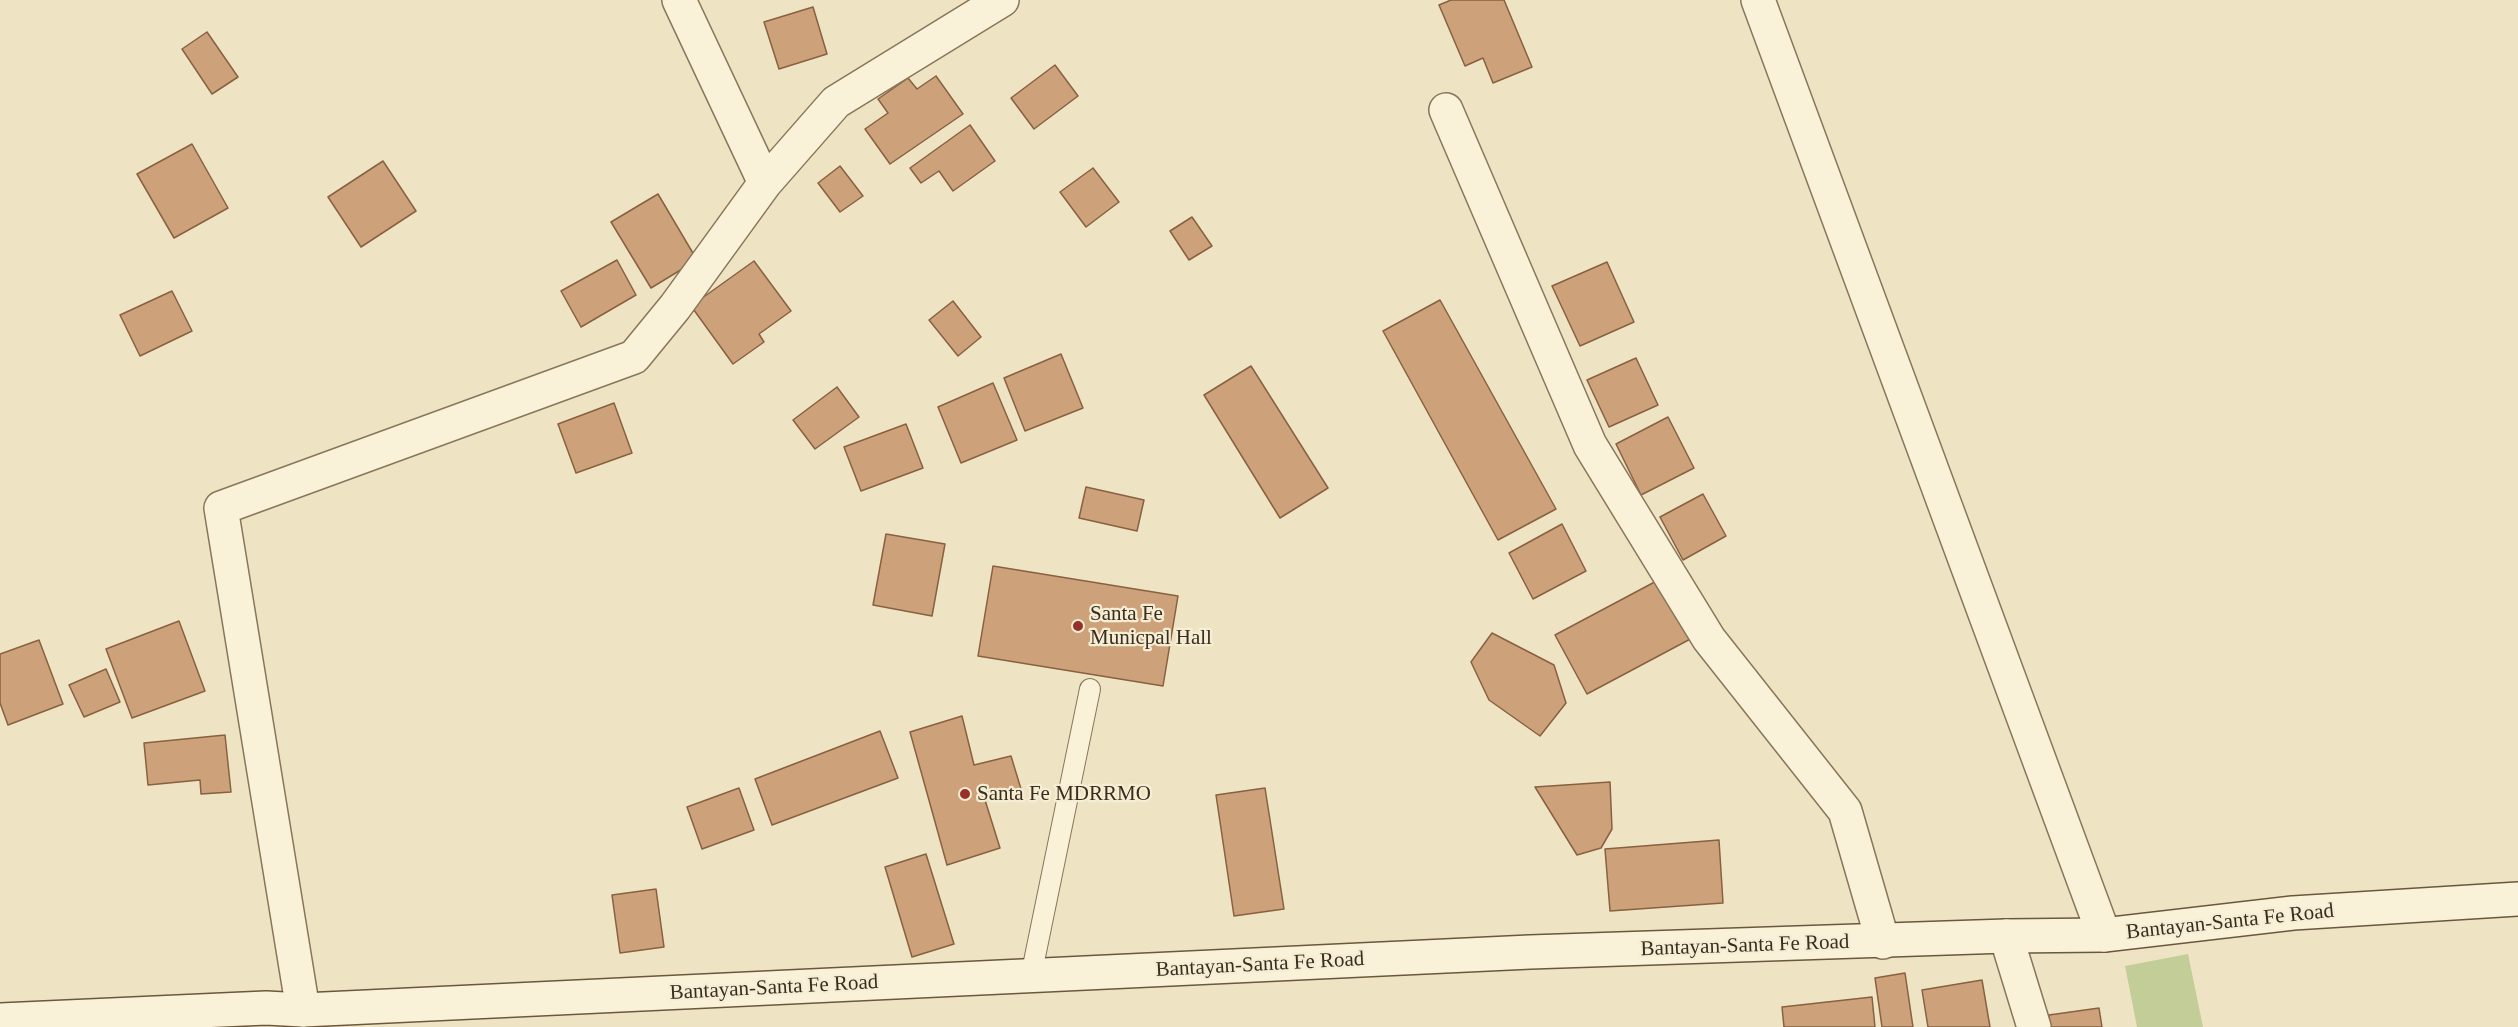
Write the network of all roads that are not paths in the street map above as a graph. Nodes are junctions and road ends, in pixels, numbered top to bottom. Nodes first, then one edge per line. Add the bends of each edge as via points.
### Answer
1 (679, 0) edge
2 (1002, 0) edge
3 (1758, 0) edge
4 (1446, 110) dead end
5 (765, 183) junction
6 (1090, 689) dead end
7 (2518, 899) edge
8 (2104, 935) junction
9 (2006, 936) junction
10 (1883, 942) junction
11 (1031, 976) junction
12 (303, 1010) junction
13 (0, 1020) edge
14 (2034, 1027) edge

1 - 5 street
2 - 5 street via 836,102
3 - 8 street
4 - 10 street via 1590,445 1709,639 1845,811
5 - 12 street via 634,357 221,508
6 - 11 lane
7 - 8 street, Bantayan-Santa Fe Road via 2293,913
8 - 9 street, Bantayan-Santa Fe Road
9 - 10 street, Bantayan-Santa Fe Road
9 - 14 street
10 - 11 street, Bantayan-Santa Fe Road via 1530,952
11 - 12 street, Bantayan-Santa Fe Road
12 - 13 street, Bantayan-Santa Fe Road via 266,1008

